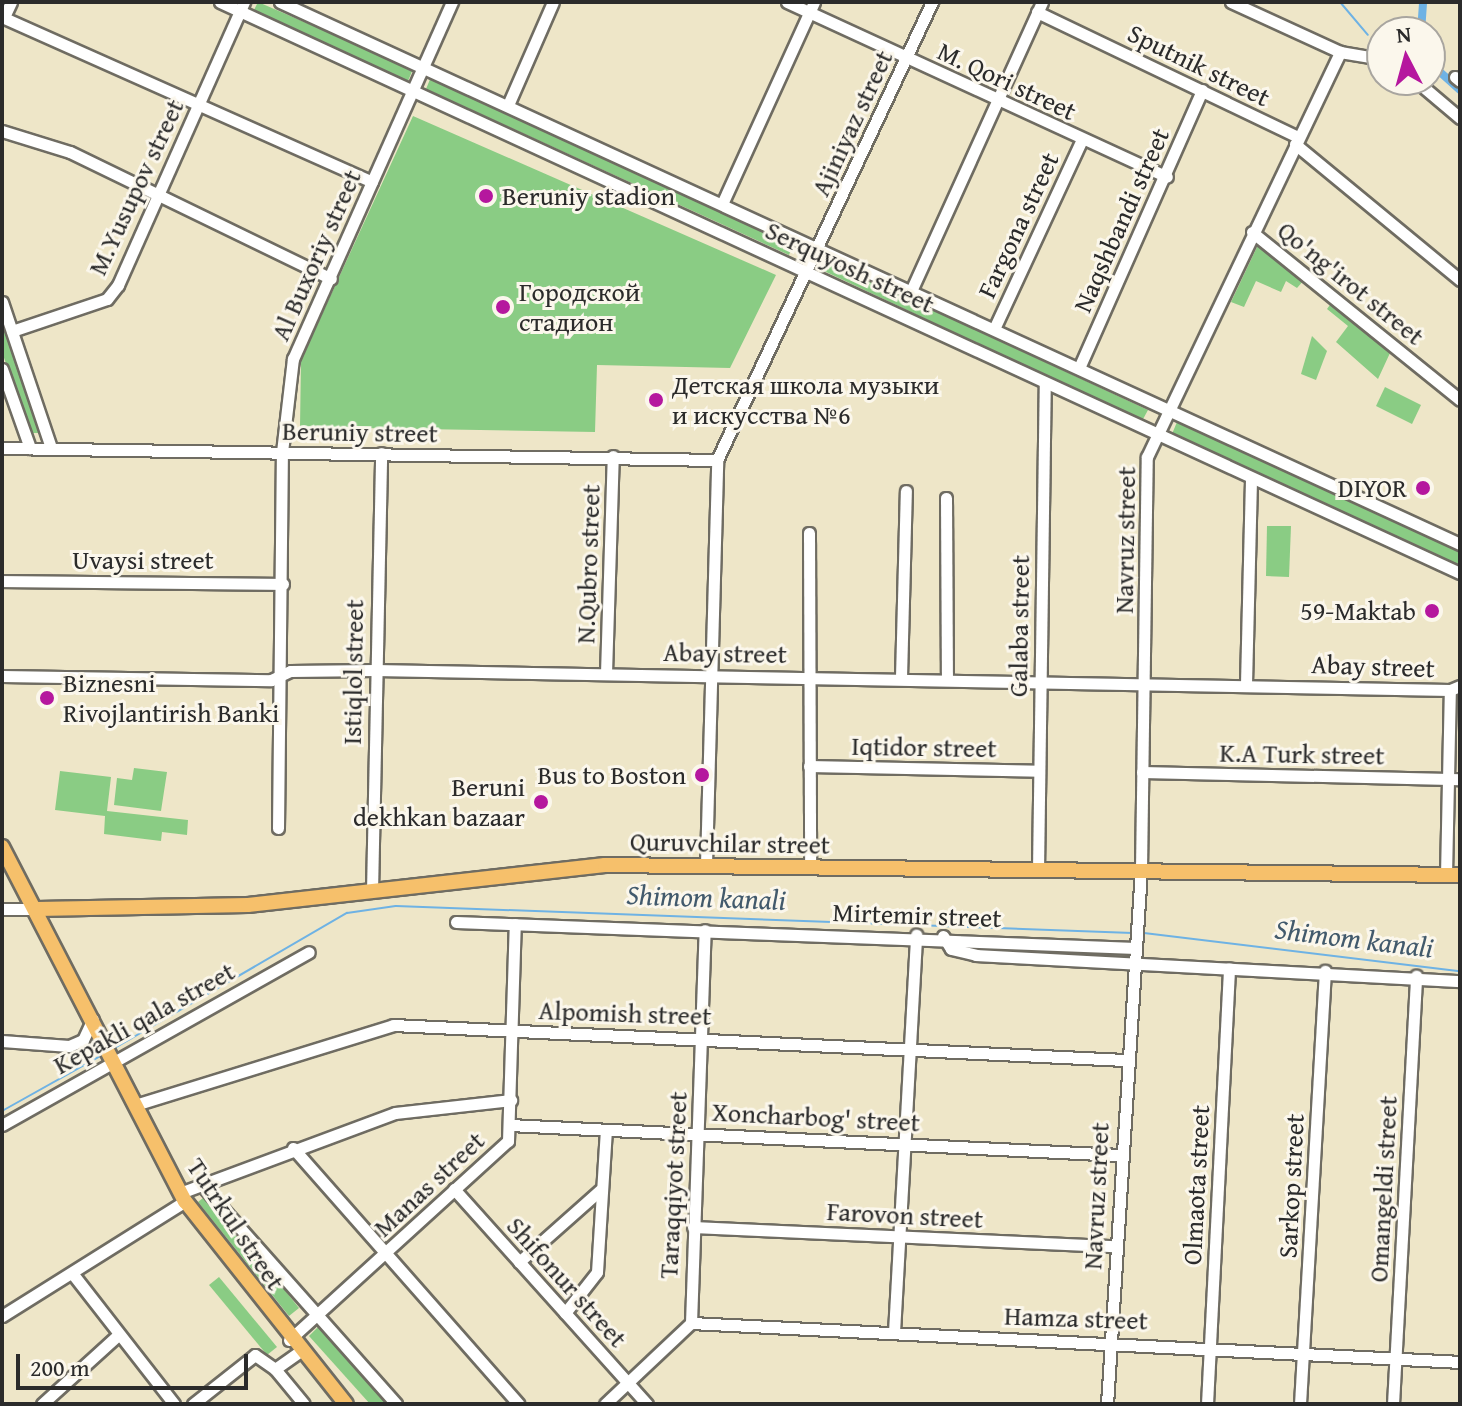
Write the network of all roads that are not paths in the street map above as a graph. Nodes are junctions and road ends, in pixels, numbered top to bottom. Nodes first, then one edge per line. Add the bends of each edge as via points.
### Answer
1 (11, 2) edge
2 (220, 2) edge
3 (280, 2) edge
4 (452, 2) edge
5 (553, 2) edge
6 (787, 2) edge
7 (932, 2) edge
8 (1231, 2) edge
9 (242, 7) edge
10 (812, 7) edge
11 (1040, 7) edge
12 (3, 17) edge
13 (1340, 52) junction
14 (1366, 56) edge
15 (906, 58) junction
16 (423, 65) junction
17 (413, 90) junction
18 (1202, 90) junction
19 (1434, 96) edge
20 (997, 99) junction
21 (508, 105) junction
22 (196, 109) junction
23 (1460, 118) edge
24 (2, 131) edge
25 (1082, 139) junction
26 (1297, 140) junction
27 (1167, 177) junction
28 (372, 182) junction
29 (156, 195) junction
30 (722, 204) junction
31 (1252, 232) junction
32 (818, 250) junction
33 (808, 271) junction
34 (331, 279) junction
35 (1460, 280) edge
36 (911, 291) junction
37 (2, 302) edge
38 (994, 329) junction
39 (12, 331) junction
40 (1079, 368) junction
41 (2, 369) edge
42 (1045, 383) junction
43 (1460, 400) edge
44 (1169, 410) junction
45 (1155, 434) junction
46 (2, 448) edge
47 (30, 448) junction
48 (51, 448) junction
49 (282, 452) junction
50 (381, 453) junction
51 (613, 456) junction
52 (717, 460) junction
53 (1251, 478) junction
54 (906, 491) dead end
55 (946, 498) dead end
56 (809, 533) dead end
57 (1460, 544) edge
58 (1460, 573) edge
59 (2, 581) edge
60 (283, 584) junction
61 (375, 670) junction
62 (606, 673) junction
63 (2, 676) edge
64 (709, 676) junction
65 (808, 676) junction
66 (901, 677) junction
67 (947, 678) junction
68 (280, 679) junction
69 (1040, 679) junction
70 (1145, 683) junction
71 (1246, 684) junction
72 (1455, 688) edge
73 (809, 766) junction
74 (1039, 771) junction
75 (1142, 772) junction
76 (1455, 779) edge
77 (278, 828) dead end
78 (2, 847) edge
79 (706, 864) junction
80 (810, 868) junction
81 (1141, 869) junction
82 (1038, 870) junction
83 (1453, 875) edge
84 (372, 891) junction
85 (2, 909) edge
86 (37, 909) junction
87 (456, 922) dead end
88 (515, 924) junction
89 (705, 930) junction
90 (916, 935) junction
91 (943, 936) junction
92 (1136, 946) junction
93 (309, 952) dead end
94 (1134, 965) junction
95 (1229, 969) junction
96 (1325, 971) junction
97 (1416, 976) junction
98 (1460, 981) edge
99 (93, 1019) junction
100 (517, 1030) junction
101 (704, 1037) junction
102 (2, 1041) edge
103 (913, 1049) junction
104 (109, 1051) junction
105 (1125, 1060) junction
106 (511, 1100) junction
107 (135, 1105) junction
108 (2, 1125) edge
109 (509, 1125) junction
110 (606, 1130) junction
111 (697, 1134) junction
112 (907, 1143) junction
113 (293, 1148) junction
114 (1121, 1155) junction
115 (201, 1184) junction
116 (454, 1189) junction
117 (600, 1190) junction
118 (183, 1197) junction
119 (693, 1227) junction
120 (901, 1237) junction
121 (1115, 1246) junction
122 (385, 1255) junction
123 (519, 1262) junction
124 (72, 1273) junction
125 (565, 1313) junction
126 (2, 1316) edge
127 (318, 1317) junction
128 (691, 1323) junction
129 (894, 1332) junction
130 (117, 1336) junction
131 (1110, 1340) junction
132 (294, 1346) junction
133 (1210, 1346) junction
134 (1303, 1352) junction
135 (1396, 1358) junction
136 (1460, 1362) edge
137 (275, 1369) junction
138 (628, 1383) junction
139 (42, 1404) edge
140 (174, 1404) edge
141 (193, 1404) edge
142 (304, 1404) edge
143 (346, 1404) edge
144 (396, 1404) edge
145 (519, 1404) edge
146 (605, 1404) edge
147 (647, 1404) edge
148 (1107, 1404) edge
149 (1207, 1404) edge
150 (1300, 1404) edge
151 (1393, 1404) edge

1 - 12 street
2 - 9 street, Serquyosh street
3 - 16 street, Serquyosh street
4 - 16 street, Al Buxoriy street
5 - 21 street
6 - 10 street, M. Qori street
7 - 15 street, Ajiniyaz street
8 - 13 street
9 - 17 street, Serquyosh street
9 - 22 street, M.Yusupov street
10 - 15 street, M. Qori street
10 - 30 street
11 - 18 street, Sputnik street
11 - 20 street
12 - 22 street
13 - 14 street
13 - 26 street, Navruz street
15 - 20 street, M. Qori street
15 - 32 street, Ajiniyaz street
16 - 17 street, Al Buxoriy street
16 - 21 street, Serquyosh street
17 - 28 street, Al Buxoriy street
17 - 33 street, Serquyosh street
18 - 26 street, Sputnik street
18 - 27 street, Naqshbandi street
19 - 23 street
20 - 25 street, M. Qori street
20 - 36 street
21 - 30 street, Serquyosh street
22 - 28 street
22 - 29 street, M.Yusupov street
24 - 29 street via 15,129
25 - 27 street, M. Qori street
25 - 38 street, Fargona street
26 - 31 street, Navruz street
26 - 35 street, Sputnik street
27 - 40 street, Naqshbandi street
28 - 34 street, Al Buxoriy street
29 - 34 street
29 - 39 street, M.Yusupov street via 107,299
30 - 32 street, Serquyosh street
31 - 43 street, Qo'ng'irot street
31 - 44 street, Navruz street
32 - 33 street, Ajiniyaz street
32 - 36 street, Serquyosh street
33 - 42 street, Serquyosh street
33 - 52 street, Ajiniyaz street
34 - 49 street, Al Buxoriy street via 293,359
36 - 38 street, Serquyosh street
37 - 39 street
38 - 40 street, Serquyosh street
39 - 48 street
40 - 44 street, Serquyosh street
41 - 47 street
42 - 45 street, Serquyosh street
42 - 69 street, Galaba street
44 - 45 street, Navruz street
44 - 57 street, Serquyosh street
45 - 53 street, Serquyosh street
45 - 70 street, Navruz street via 1147,457
46 - 47 street, Beruniy street
47 - 48 street, Beruniy street
48 - 49 street, Beruniy street
49 - 50 street, Beruniy street
49 - 60 street, Al Buxoriy street
50 - 51 street, Beruniy street
50 - 61 street, Istiqlol street
51 - 52 street, Beruniy street
51 - 62 street, N.Qubro street
52 - 64 street, Ajiniyaz street
53 - 58 street, Serquyosh street
53 - 71 street
54 - 66 street
55 - 67 street
56 - 65 street
59 - 60 street, Uvaysi street
60 - 68 street, Al Buxoriy street
61 - 62 street, Abay street
61 - 68 street, Abay street via 290,671
61 - 84 street, Istiqlol street
62 - 64 street, Abay street
63 - 68 street, Abay street
64 - 65 street, Abay street
64 - 79 street, Ajiniyaz street
65 - 66 street, Abay street
65 - 73 street
66 - 67 street, Abay street
67 - 69 street, Abay street
68 - 77 street, Al Buxoriy street
69 - 70 street, Abay street
69 - 74 street, Galaba street
70 - 71 street, Abay street
70 - 75 street, Navruz street
71 - 72 street, Abay street
72 - 76 street
73 - 74 street, Iqtidor street
73 - 80 street
74 - 82 street, Galaba street
75 - 76 street, K.A Turk street
75 - 81 street, Navruz street
76 - 83 street
78 - 86 main road, Tutrkul street
79 - 80 main road, Quruvchilar street
79 - 84 main road, Quruvchilar street via 605,865
80 - 82 main road, Quruvchilar street
81 - 82 main road, Quruvchilar street
81 - 83 main road, Quruvchilar street
81 - 92 street, Navruz street
84 - 86 main road, Quruvchilar street via 248,905
85 - 86 street, Quruvchilar street
86 - 99 main road, Tutrkul street
87 - 88 street, Mirtemir street
88 - 89 street, Mirtemir street
88 - 100 street, Manas street
89 - 90 street, Mirtemir street
89 - 101 street, Taraqqiyot street
90 - 91 street, Mirtemir street
90 - 103 street
91 - 92 street, Mirtemir street
91 - 94 street via 959,953
92 - 94 street, Navruz street
93 - 104 street, Kepakli qala street
94 - 95 street
94 - 105 street, Navruz street
95 - 96 street
95 - 133 street, Olmaota street
96 - 97 street
96 - 134 street, Sarkop street
97 - 98 street
97 - 135 street, Omangeldi street
99 - 102 street via 83,1040 69,1046
99 - 104 main road, Tutrkul street
100 - 101 street, Alpomish street
100 - 106 street, Manas street
100 - 107 street, Alpomish street via 393,1025
101 - 103 street, Alpomish street
101 - 111 street, Taraqqiyot street
103 - 105 street, Alpomish street
103 - 112 street
104 - 107 main road, Tutrkul street
104 - 108 street, Kepakli qala street
105 - 114 street, Navruz street
106 - 109 street, Manas street
106 - 113 street via 395,1113
107 - 118 main road, Tutrkul street
109 - 110 street, Xoncharbog' street
109 - 116 street, Manas street via 508,1141
110 - 111 street, Xoncharbog' street
110 - 117 street
111 - 112 street, Xoncharbog' street
111 - 119 street, Taraqqiyot street
112 - 114 street, Xoncharbog' street
112 - 120 street
113 - 115 street
113 - 122 street
114 - 121 street, Navruz street
115 - 118 street
115 - 127 street
116 - 122 street, Manas street
116 - 123 street, Shifonur street
117 - 123 street
117 - 125 street via 597,1272
118 - 124 street
118 - 132 main road, Tutrkul street
119 - 120 street, Farovon street
119 - 128 street, Taraqqiyot street
120 - 121 street, Farovon street
120 - 129 street
121 - 131 street, Navruz street
122 - 127 street, Manas street
122 - 145 street
123 - 125 street, Shifonur street
124 - 126 street
124 - 130 street
125 - 138 street, Shifonur street
127 - 132 street, Manas street
127 - 144 street
128 - 129 street, Hamza street
128 - 138 street
129 - 131 street, Hamza street
130 - 139 street
130 - 140 street
131 - 133 street, Hamza street
131 - 148 street, Navruz street
132 - 137 street, Manas street
132 - 143 main road, Tutrkul street
133 - 134 street, Hamza street
133 - 149 street, Olmaota street
134 - 135 street, Hamza street
134 - 150 street, Sarkop street
135 - 136 street, Hamza street
135 - 151 street, Omangeldi street
137 - 141 street via 255,1355
137 - 142 street
138 - 146 street
138 - 147 street, Shifonur street

